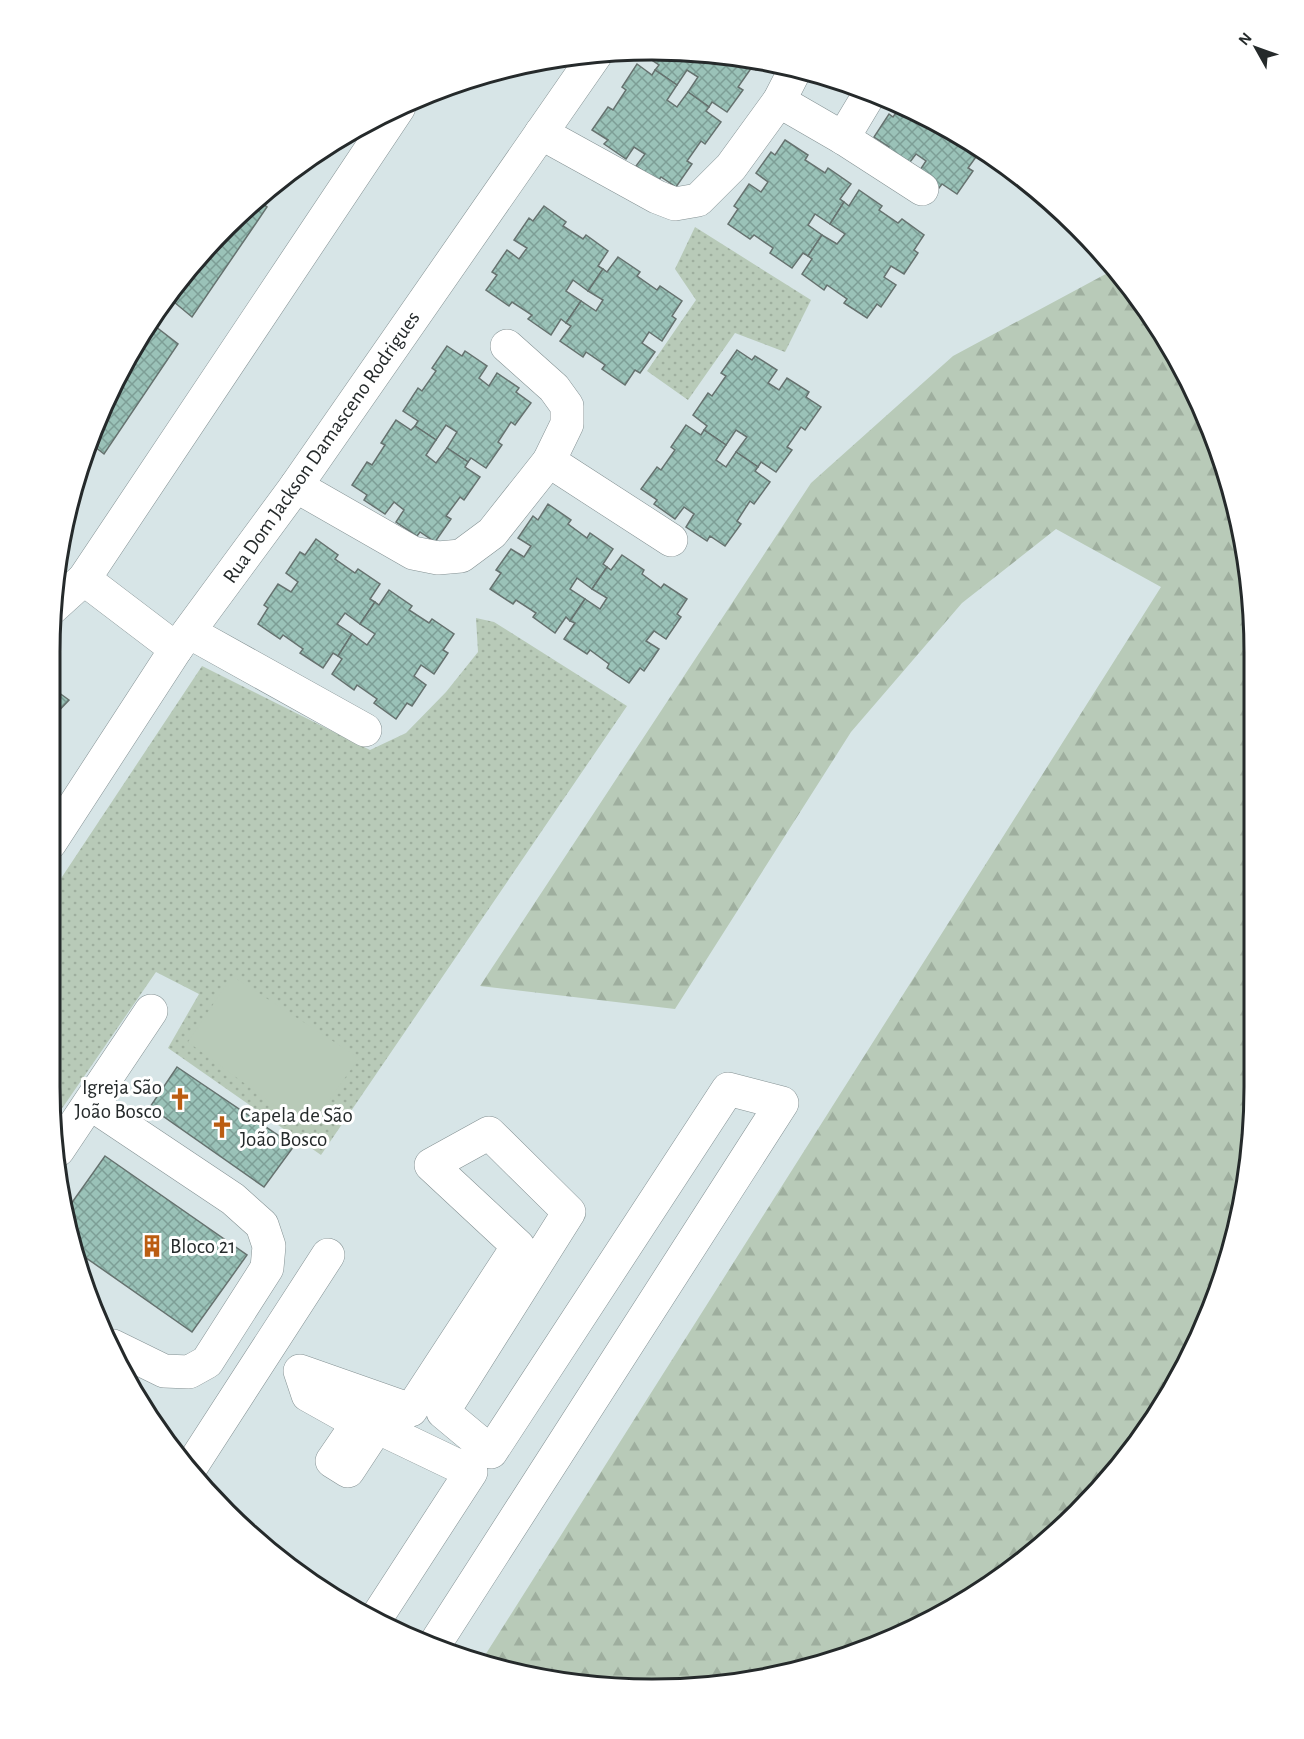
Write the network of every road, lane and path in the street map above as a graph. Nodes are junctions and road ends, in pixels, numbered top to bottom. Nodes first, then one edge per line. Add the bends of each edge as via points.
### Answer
1 (589, 63) edge
2 (791, 77) edge
3 (866, 100) edge
4 (779, 101) junction
5 (389, 121) edge
6 (541, 134) junction
7 (843, 138) junction
8 (922, 189) dead end
9 (507, 346) dead end
10 (549, 461) junction
11 (296, 486) junction
12 (671, 540) dead end
13 (84, 579) junction
14 (63, 598) edge
15 (183, 641) junction
16 (365, 730) dead end
17 (60, 828) edge
18 (152, 1011) dead end
19 (91, 1104) junction
20 (63, 1143) edge
21 (328, 1255) dead end
22 (122, 1350) edge
23 (194, 1462) edge
24 (380, 1613) edge
25 (438, 1639) edge

1 - 6 street, Rua Dom Jackson Damasceno Rodrigues
2 - 4 street
3 - 7 street
4 - 6 street via 731,167 698,200 675,204
4 - 7 street
5 - 13 street
6 - 11 street, Rua Dom Jackson Damasceno Rodrigues
7 - 8 street
9 - 10 street via 554,388 567,406 567,424
10 - 11 street via 492,533 461,556 438,558 413,553
10 - 12 street
11 - 15 street, Rua Dom Jackson Damasceno Rodrigues
13 - 14 street
13 - 15 street
15 - 16 street
15 - 17 street, Rua Dom Jackson Damasceno Rodrigues
18 - 19 street
19 - 20 street
19 - 22 street via 233,1199 262,1225 269,1246 267,1268 207,1362 189,1372 164,1371
21 - 23 street
24 - 25 street via 471,1472 377,1427 348,1472 332,1461 358,1423 308,1395 300,1371 411,1410 518,1246 431,1165 489,1133 568,1212 443,1412 491,1452 728,1089 782,1102

